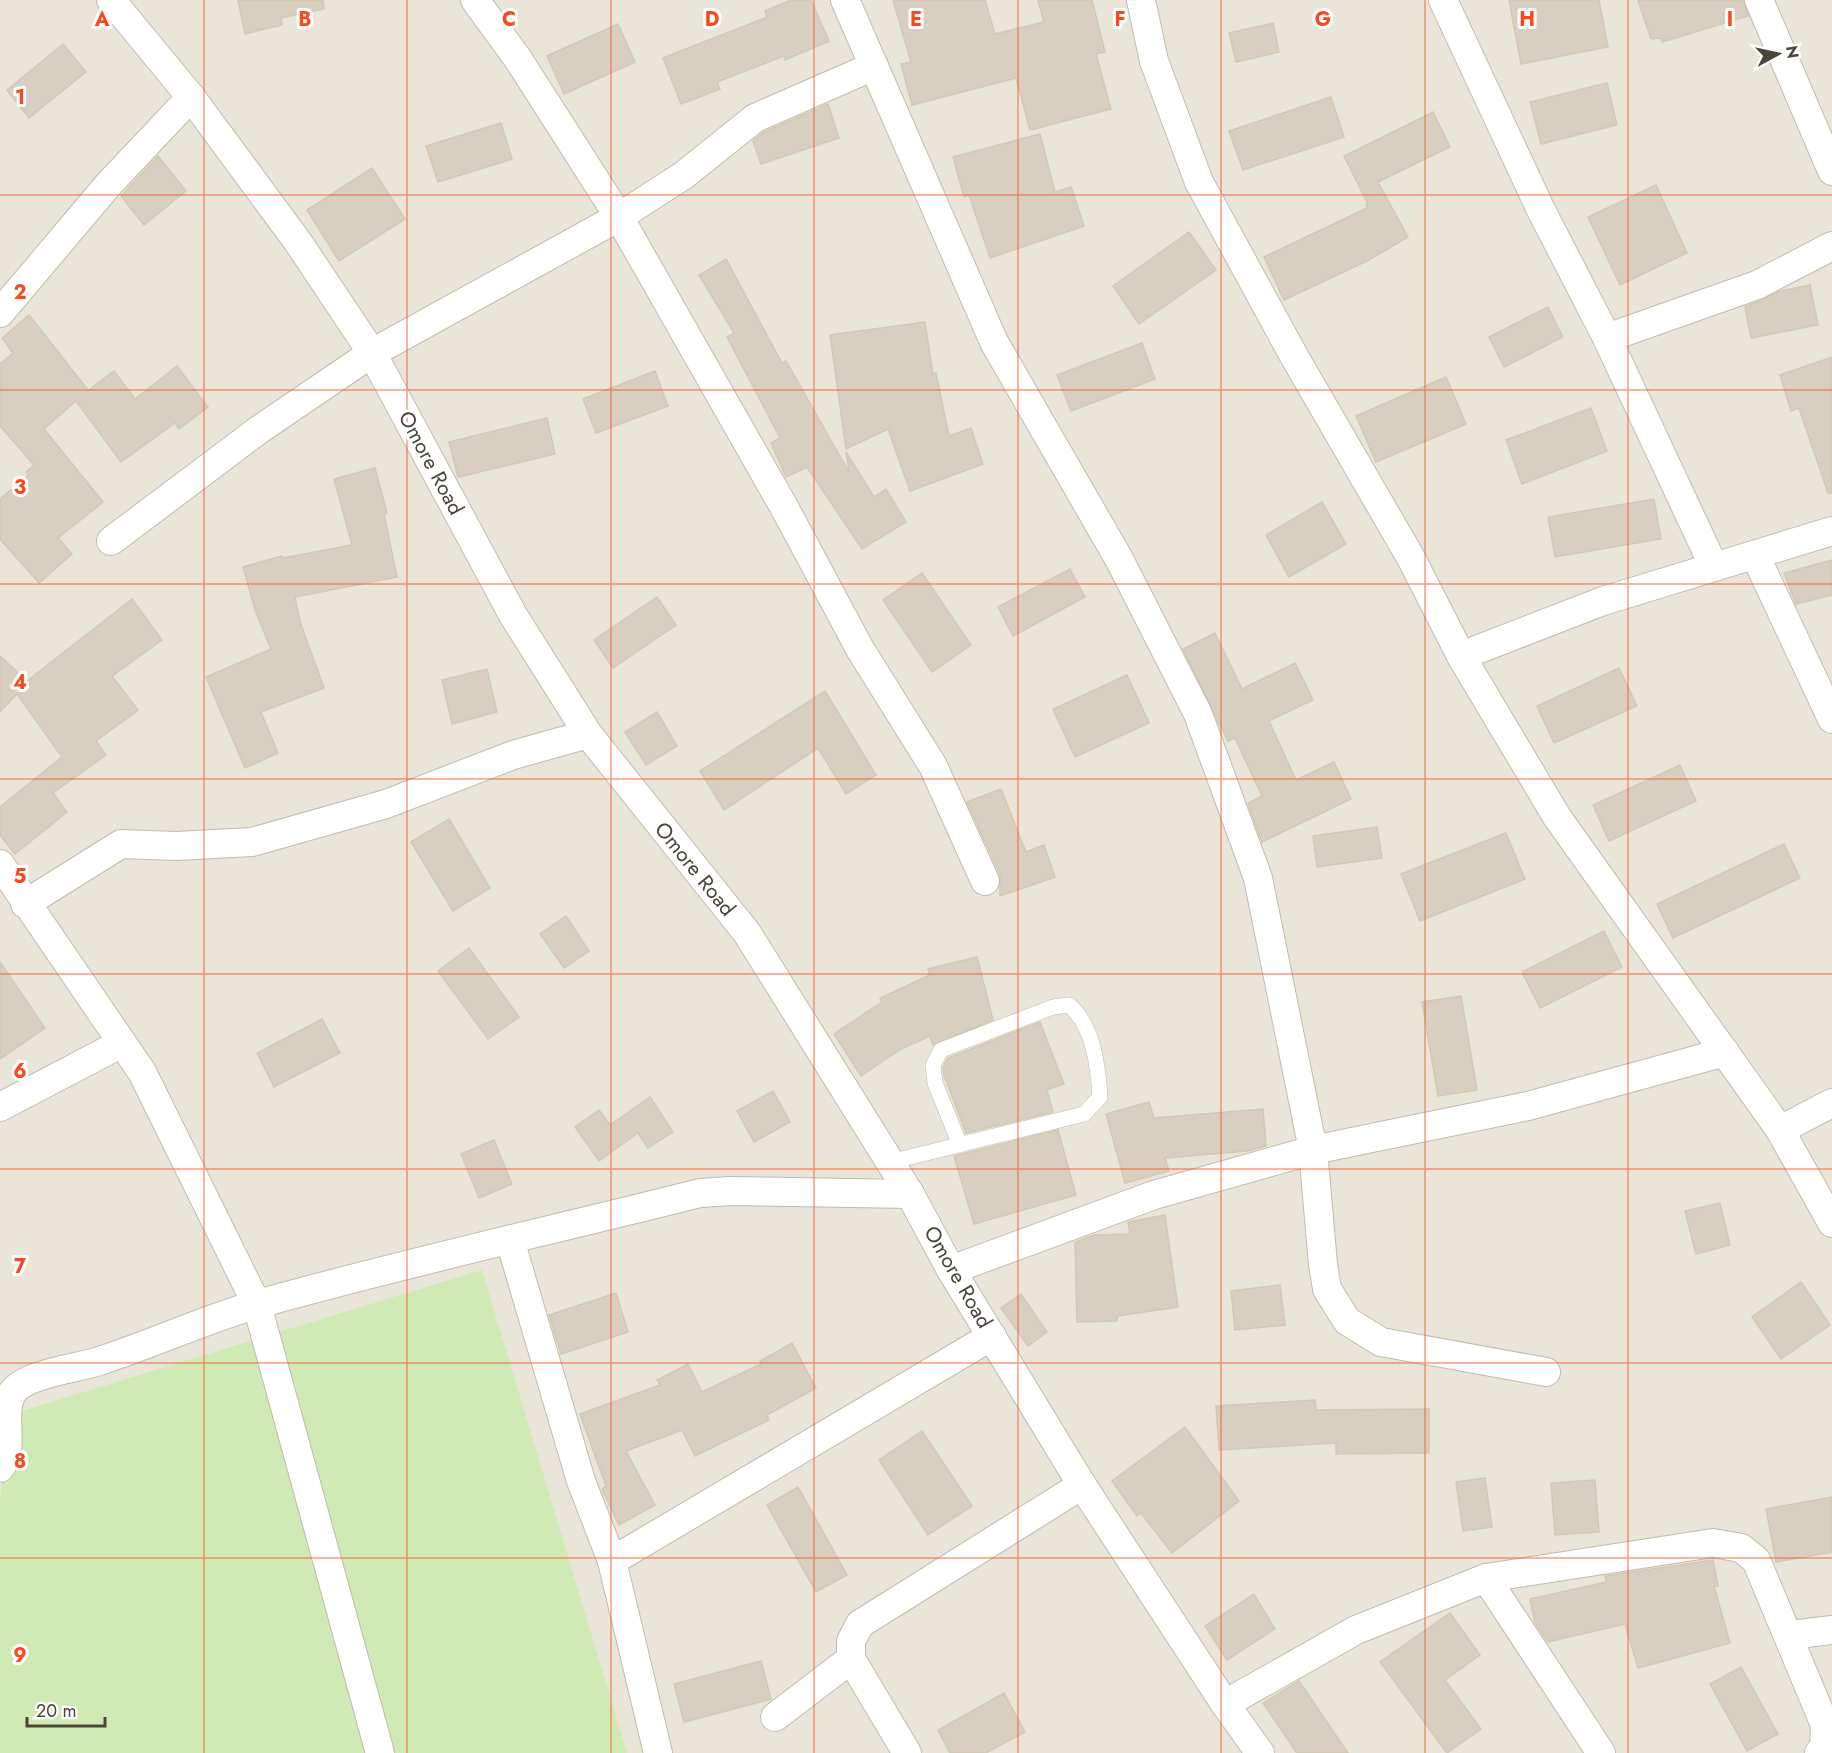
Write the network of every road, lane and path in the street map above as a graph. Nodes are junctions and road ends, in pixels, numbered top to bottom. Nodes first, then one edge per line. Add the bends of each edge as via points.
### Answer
1 (111, 0) edge
2 (475, 0) edge
3 (845, 0) edge
4 (1141, 0) edge
5 (1443, 0) edge
6 (1760, 0) edge
7 (874, 66) junction
8 (191, 97) junction
9 (1832, 171) edge
10 (620, 217) junction
11 (1832, 246) edge
12 (0, 313) edge
13 (1607, 338) junction
14 (372, 353) junction
15 (1832, 531) edge
16 (111, 541) dead end
17 (1755, 555) junction
18 (1714, 567) junction
19 (1461, 656) junction
20 (1832, 719) edge
21 (588, 734) junction
22 (0, 864) edge
23 (985, 881) dead end
24 (25, 904) junction
25 (122, 1043) junction
26 (1725, 1052) junction
27 (1832, 1103) edge
28 (0, 1107) edge
29 (1780, 1130) junction
30 (960, 1145) junction
31 (1313, 1150) junction
32 (890, 1162) junction
33 (910, 1194) junction
34 (1832, 1223) edge
35 (510, 1240) junction
36 (951, 1270) junction
37 (257, 1305) junction
38 (992, 1336) junction
39 (1546, 1372) dead end
40 (0, 1468) edge
41 (1082, 1485) junction
42 (612, 1561) junction
43 (1486, 1578) junction
44 (1832, 1630) edge
45 (1790, 1635) junction
46 (851, 1659) junction
47 (1225, 1704) junction
48 (776, 1717) dead end
49 (380, 1753) edge
50 (658, 1753) edge
51 (906, 1753) edge
52 (1260, 1753) edge
53 (1601, 1753) edge
54 (1819, 1753) edge

1 - 8 street, Omore Road
2 - 10 street
3 - 7 street
4 - 19 street via 1154,61 1199,182 1411,558
5 - 13 street via 1541,210
6 - 9 street
7 - 10 street via 755,118 684,175
7 - 31 street via 1004,362 1119,559 1198,714 1258,878
8 - 12 street via 108,185
8 - 14 street, Omore Road via 298,242
10 - 14 street
10 - 23 street via 860,649 933,766
11 - 13 street via 1756,285
13 - 18 street
14 - 16 street via 260,429
14 - 21 street, Omore Road via 513,615
15 - 17 street
17 - 18 street
17 - 20 street
18 - 19 street via 1603,601
19 - 26 street via 1557,817
21 - 24 street via 513,755 386,804 252,842 121,844
21 - 32 street, Omore Road via 747,933
22 - 24 street
24 - 25 street
25 - 28 street
25 - 37 street via 142,1072
26 - 29 street
26 - 31 street via 1528,1106
27 - 29 street
29 - 34 street
30 - 30 lane via 1084,1114 1100,1097 1098,1062 1080,1014 1070,1005 1053,1007 941,1050 933,1065 935,1083
30 - 32 lane
31 - 36 street via 1154,1195
31 - 39 street via 1327,1289 1347,1321 1381,1342
32 - 33 street, Omore Road
33 - 35 street via 700,1193
33 - 36 street, Omore Road
35 - 37 street
35 - 42 street via 581,1481
36 - 38 street, Omore Road
37 - 40 street via 95,1362 26,1381 12,1394 6,1412 8,1438
37 - 49 street
38 - 41 street, Omore Road
38 - 42 street
41 - 46 street via 860,1624 851,1641
41 - 47 street, Omore Road
42 - 50 street
43 - 45 street via 1713,1543 1741,1548 1756,1560
43 - 47 street via 1356,1630
43 - 53 street
44 - 45 street
45 - 54 street via 1825,1725 1824,1748
46 - 48 street
46 - 51 street
47 - 52 street, Omore Road

